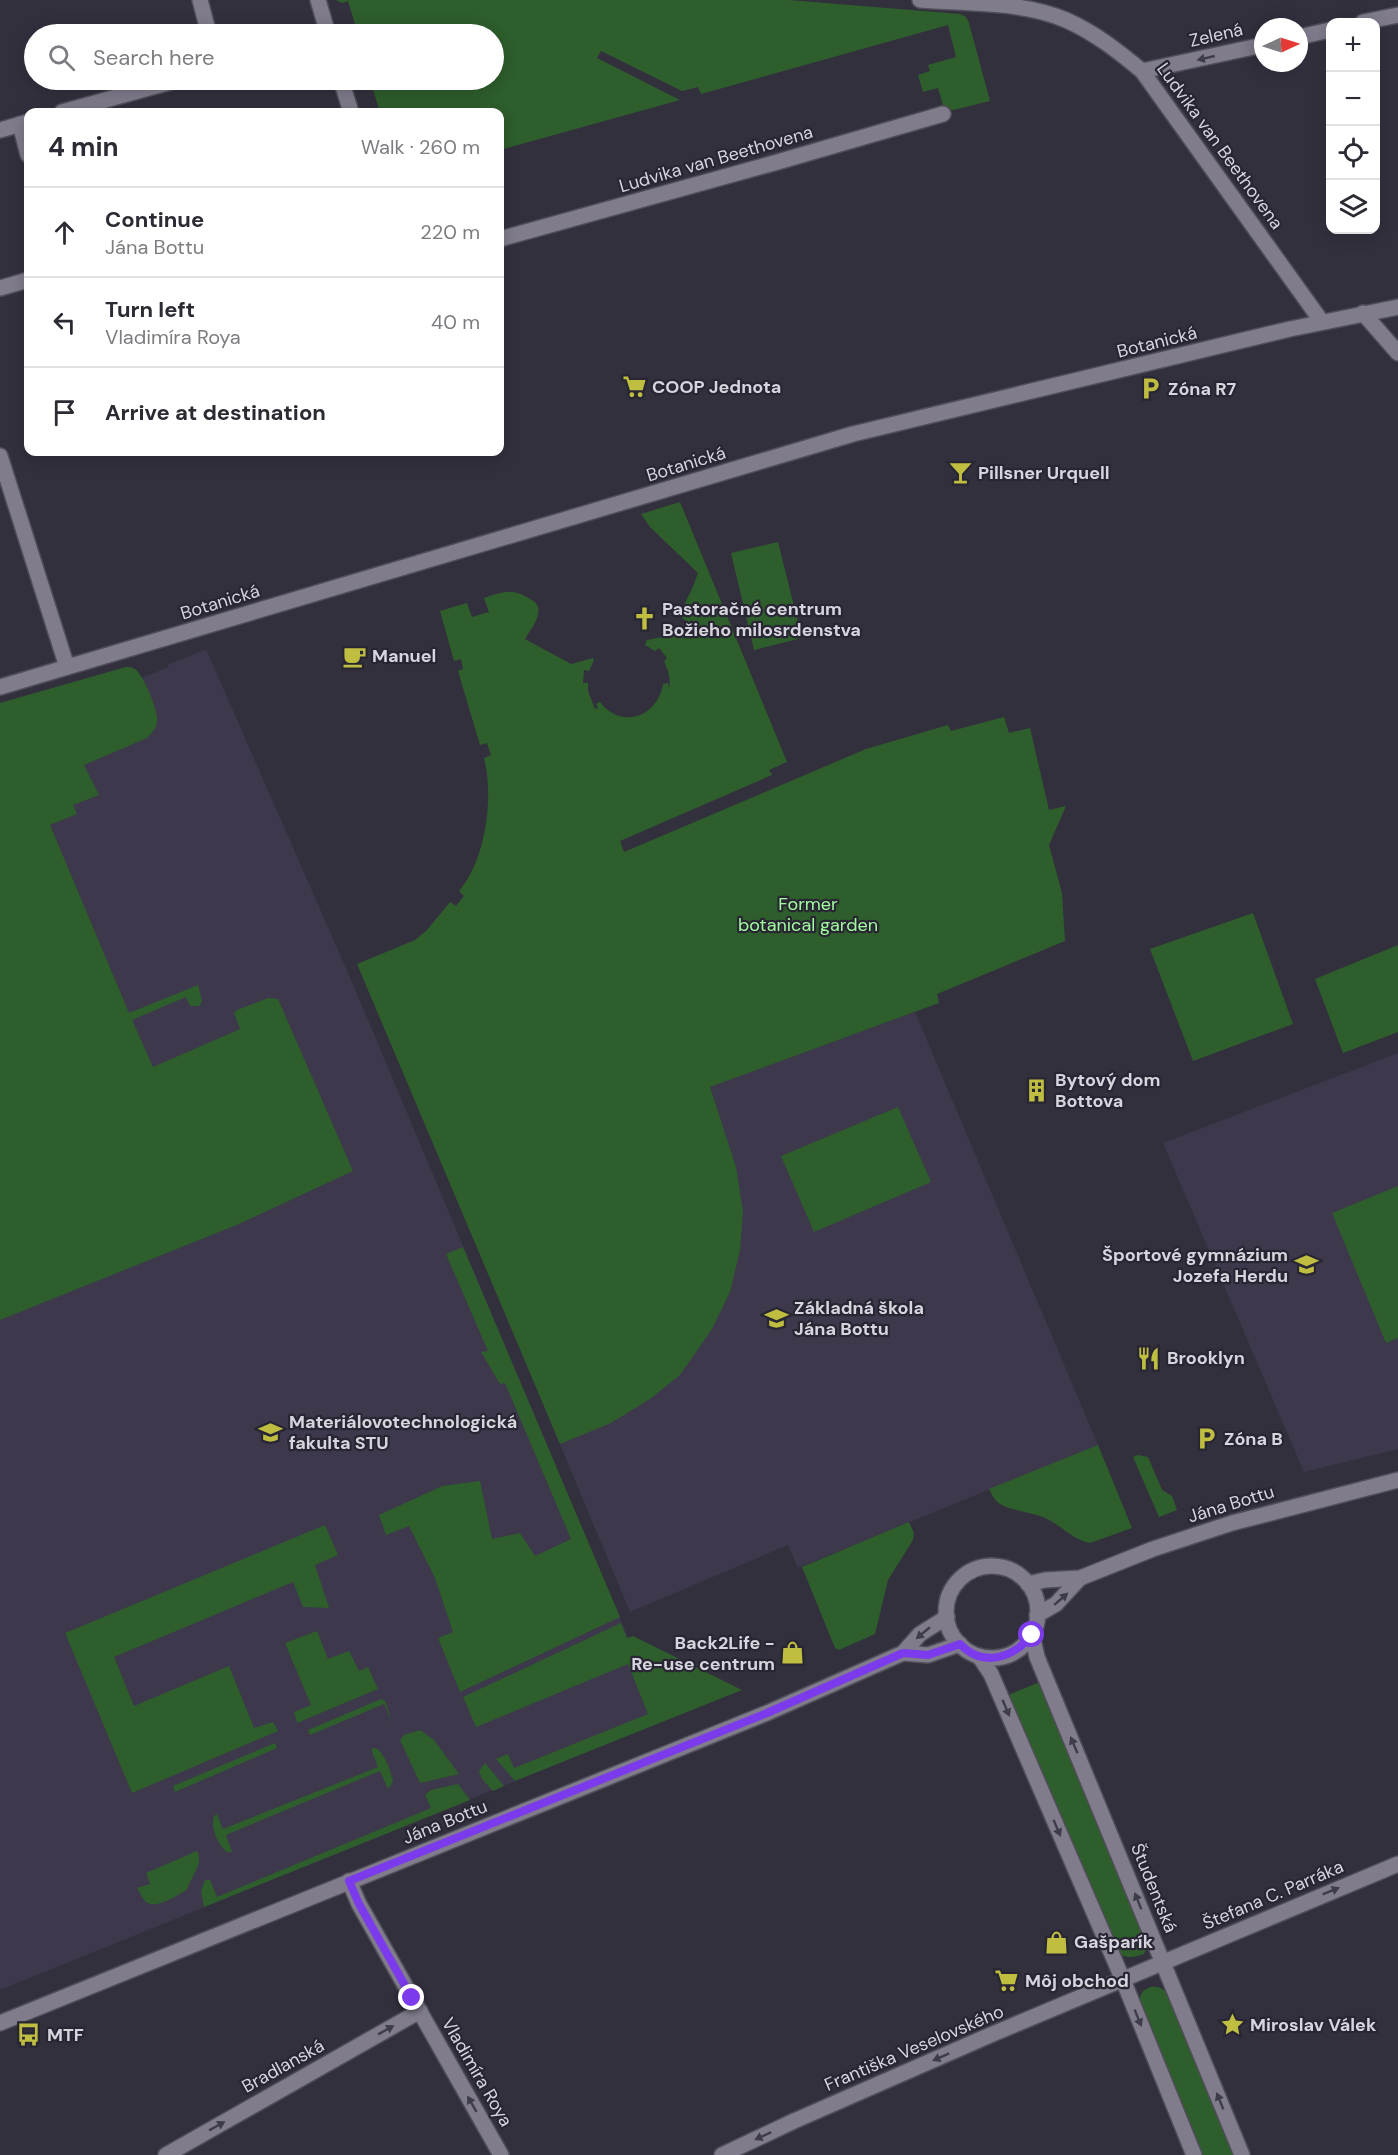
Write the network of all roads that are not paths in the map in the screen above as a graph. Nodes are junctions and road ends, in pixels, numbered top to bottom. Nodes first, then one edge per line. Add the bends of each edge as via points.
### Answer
1 (200, 0) edge
2 (318, 0) edge
3 (920, 0) edge
4 (1398, 15) edge
5 (1380, 19) edge
6 (206, 24) edge
7 (325, 24) edge
8 (1326, 31) edge
9 (1308, 35) edge
10 (1254, 47) edge
11 (1142, 72) junction
12 (142, 90) edge
13 (344, 90) edge
14 (76, 108) edge
15 (350, 108) edge
16 (943, 114) dead end
17 (24, 123) edge
18 (0, 130) edge
19 (504, 238) edge
20 (24, 281) edge
21 (0, 288) edge
22 (1398, 307) edge
23 (1363, 313) junction
24 (1322, 322) junction
25 (1398, 353) edge
26 (0, 456) edge
27 (67, 667) junction
28 (0, 687) edge
29 (1398, 1480) edge
30 (1080, 1578) junction
31 (1028, 1584) junction
32 (1037, 1615) junction
33 (947, 1617) junction
34 (1032, 1635) junction
35 (960, 1644) junction
36 (903, 1653) junction
37 (979, 1656) junction
38 (1398, 1864) edge
39 (349, 1881) junction
40 (1164, 1964) junction
41 (1123, 1980) junction
42 (420, 2011) junction
43 (0, 2023) edge
44 (166, 2155) edge
45 (501, 2155) edge
46 (722, 2155) edge
47 (1194, 2155) edge
48 (1242, 2155) edge

1 - 6 street
2 - 7 street
3 - 11 street, Ludvika van Beethovena via 1004,6 1064,19 1113,46
4 - 5 street
8 - 9 street
10 -> 11 street, Zelená
11 - 24 street, Ludvika van Beethovena
12 - 14 street
13 - 15 street
16 - 19 street, Ludvika van Beethovena
17 - 18 street
20 - 21 street
22 - 23 street, Botanická
23 - 24 street, Botanická
23 - 25 street
24 - 27 street, Botanická via 853,434
26 - 27 street
27 - 28 street, Botanická
29 - 30 street, Jána Bottu via 1232,1523
30 - 31 street, Jána Bottu
32 -> 30 street, Jána Bottu via 1056,1604
31 - 32 street
31 - 33 street via 1000,1567 971,1571 958,1580 950,1593
32 - 34 street
33 - 35 street via 947,1624
33 -> 36 street, Jána Bottu via 920,1634
34 - 37 street via 1010,1654
40 -> 34 street, Študentská via 1044,1674
35 - 36 street, Jána Bottu via 928,1655
35 - 37 street
36 - 39 street, Jána Bottu via 767,1713
37 -> 41 street via 991,1674
40 -> 38 street, Štefana C. Parráka
39 - 42 street, Vladimíra Roya
39 - 43 street, Jána Bottu
40 - 41 street, Štefana C. Parráka
48 -> 40 street, Študentská
41 -> 46 street, Františka Veselovského
41 -> 47 street
44 -> 42 street, Bradlanská
45 -> 42 street, Vladimíra Roya

